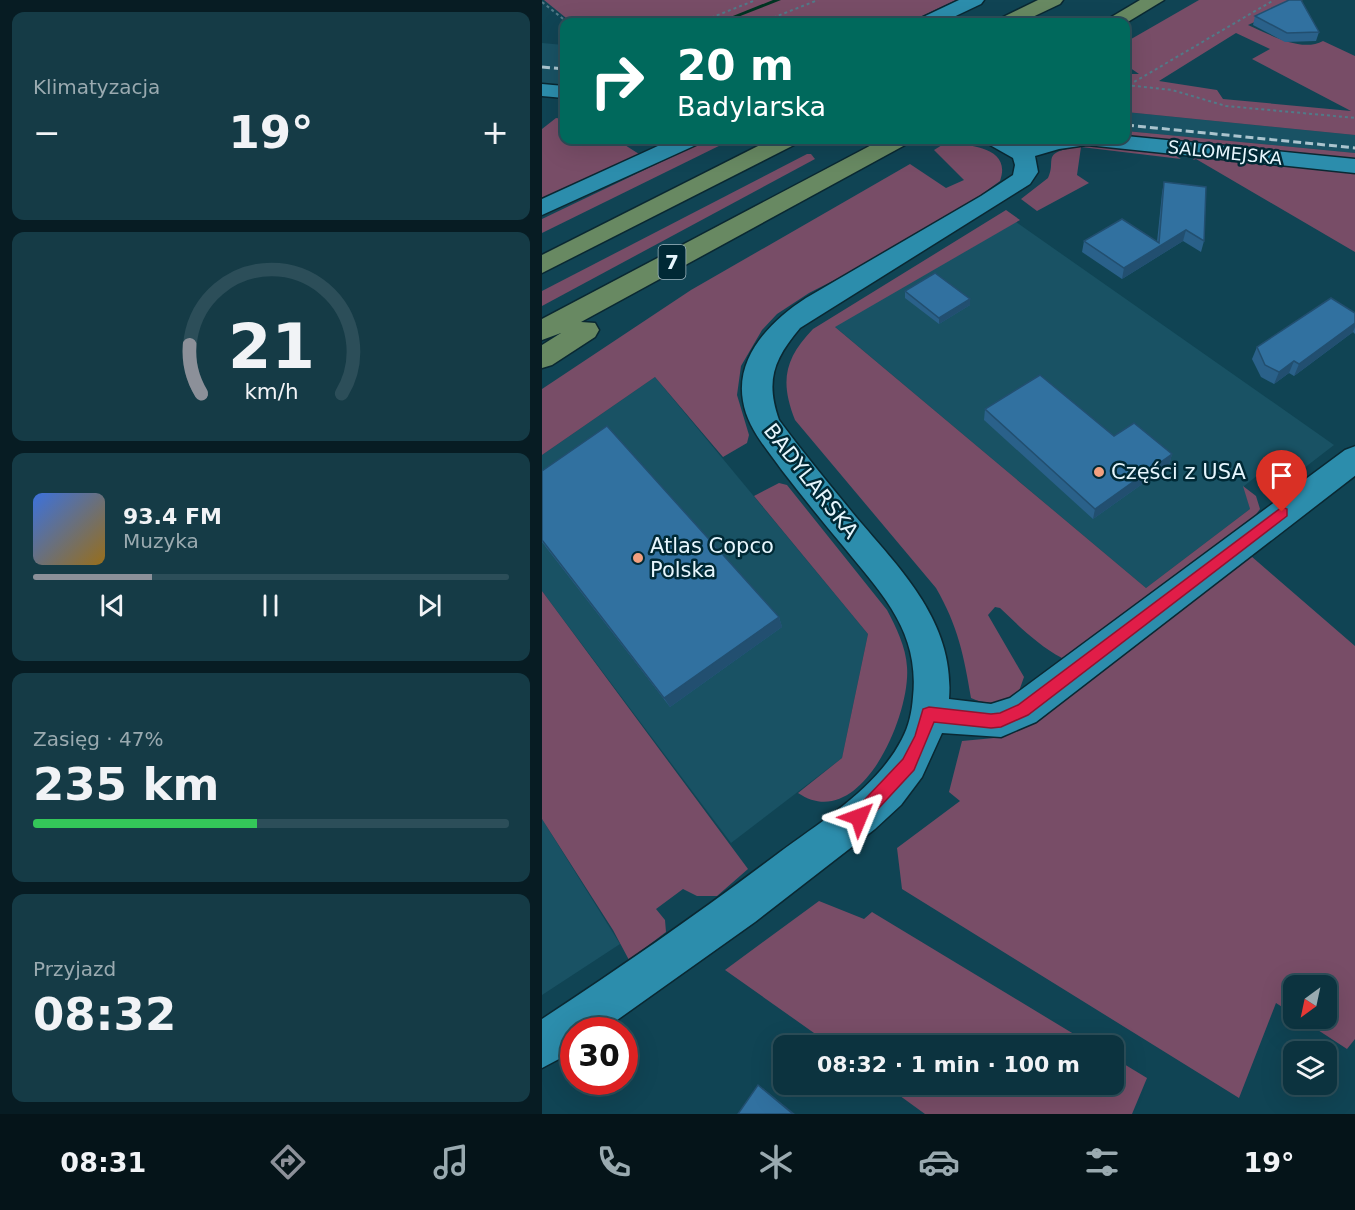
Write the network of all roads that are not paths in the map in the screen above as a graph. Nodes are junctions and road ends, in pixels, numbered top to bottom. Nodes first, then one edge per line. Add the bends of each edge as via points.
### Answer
1 (974, 0) edge
2 (1053, 0) edge
3 (1154, 0) edge
4 (936, 18) edge
5 (1016, 18) edge
6 (1120, 18) edge
7 (542, 90) edge
8 (560, 92) edge
9 (679, 144) edge
10 (778, 144) edge
11 (888, 144) edge
12 (1033, 144) edge
13 (1130, 144) edge
14 (1010, 146) edge
15 (1355, 166) edge
16 (802, 193) junction
17 (542, 208) edge
18 (542, 265) edge
19 (542, 331) edge
20 (542, 358) edge
21 (1355, 458) edge
22 (929, 714) junction
23 (542, 1045) edge

1 - 4 street
2 - 5 main road
3 - 6 main road
7 - 8 street
9 - 17 street
10 - 18 main road
11 - 16 main road, 7
12 - 14 street
13 - 15 street, SALOMEJSKA
14 - 22 street, BADYLARSKA via 1027,169 1016,184 806,309 773,339 758,373 757,400 765,424 916,616 930,656
16 - 19 main road, 7
16 - 20 main road
21 - 22 street via 1023,710 991,721
22 - 23 street, BADYLARSKA via 908,765 846,829 701,936

